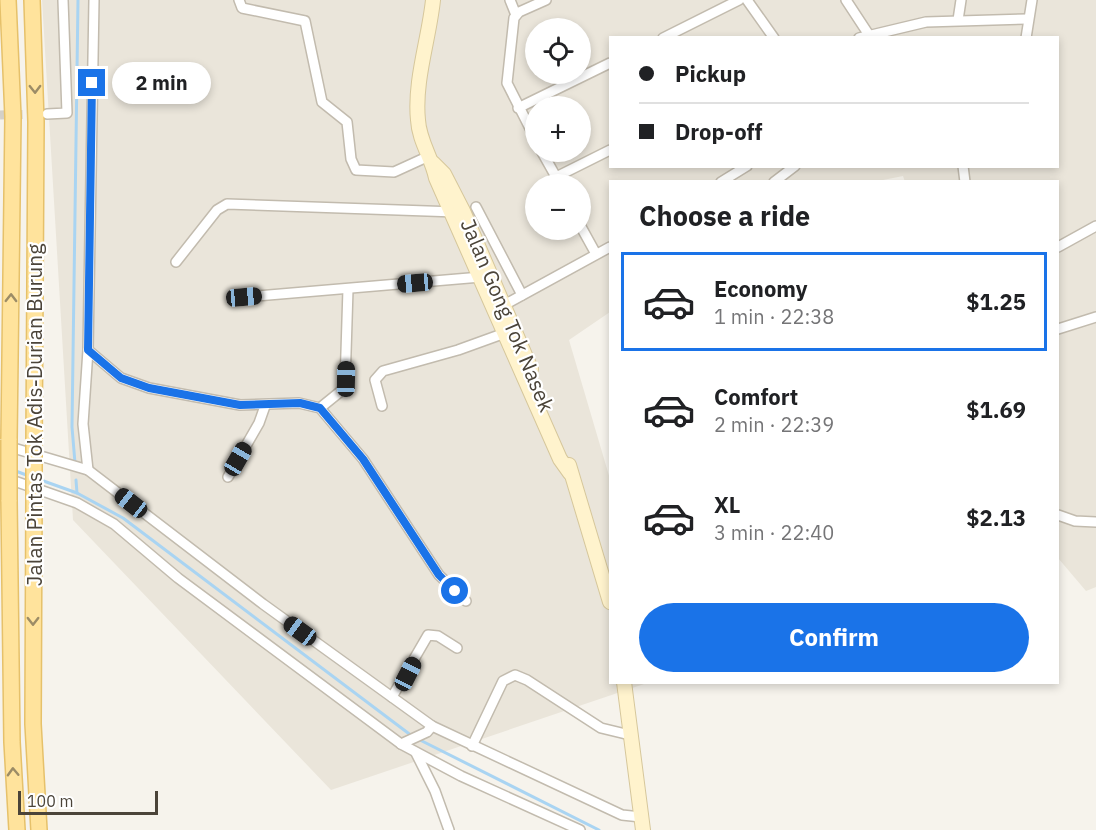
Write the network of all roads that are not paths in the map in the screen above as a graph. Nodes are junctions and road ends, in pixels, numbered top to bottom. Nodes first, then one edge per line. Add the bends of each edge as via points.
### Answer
1 (8, 0) edge
2 (32, 0) edge
3 (63, 0) edge
4 (94, 0) edge
5 (239, 0) edge
6 (433, 0) edge
7 (510, 0) edge
8 (546, 0) edge
9 (739, 0) edge
10 (747, 0) edge
11 (846, 0) edge
12 (961, 0) edge
13 (1032, 0) edge
14 (516, 15) junction
15 (1028, 19) junction
16 (958, 20) junction
17 (668, 36) edge
18 (773, 36) edge
19 (864, 36) edge
20 (1026, 36) edge
21 (609, 63) edge
22 (518, 108) junction
23 (47, 114) tunnel mouth
24 (525, 120) edge
25 (609, 151) edge
26 (431, 160) junction
27 (744, 168) edge
28 (792, 168) edge
29 (570, 174) edge
30 (724, 180) edge
31 (777, 180) edge
32 (464, 210) junction
33 (1096, 226) edge
34 (588, 240) edge
35 (1059, 247) edge
36 (609, 249) edge
37 (596, 254) junction
38 (176, 262) dead end
39 (481, 277) junction
40 (348, 289) junction
41 (522, 295) junction
42 (244, 297) dead end
43 (491, 297) junction
44 (504, 305) junction
45 (1096, 317) edge
46 (503, 327) junction
47 (1059, 329) edge
48 (88, 350) junction
49 (265, 406) junction
50 (382, 406) dead end
51 (320, 408) junction
52 (5, 442) edge
53 (88, 470) junction
54 (570, 473) junction
55 (0, 476) edge
56 (228, 477) dead end
57 (1059, 515) edge
58 (1096, 522) edge
59 (609, 598) edge
60 (466, 601) dead end
61 (457, 648) dead end
62 (624, 684) edge
63 (392, 697) junction
64 (430, 729) junction
65 (630, 735) junction
66 (406, 742) junction
67 (472, 746) junction
68 (416, 752) junction
69 (642, 824) edge
70 (17, 830) edge
71 (39, 830) edge
72 (449, 830) edge
73 (580, 830) edge

52 -> 1 main road, Jalan Pintas Tok Adis-Durian Burung via 13,117
2 -> 71 main road, Jalan Pintas Tok Adis-Durian Burung, bridge via 36,122 33,723
3 - 23 street via 68,113
4 - 48 street
5 - 26 street via 242,8 304,21 322,102 347,122 356,170 394,172
6 - 26 main road, Jalan Gong Tok Nasek via 417,113 419,132
7 - 14 street
8 - 14 street
9 - 17 street
10 - 18 street
11 - 19 street
12 - 16 street
13 - 15 street
14 - 22 street via 507,78
15 - 16 street
15 - 20 street
16 - 19 street via 926,22
21 - 22 street
22 - 24 street
25 - 29 street
26 - 32 main road, Jalan Gong Tok Nasek via 444,174
27 - 30 street
28 - 31 street
32 - 38 street via 227,204 217,210
32 - 39 main road, Jalan Gong Tok Nasek
32 - 41 street
32 - 44 main road, Jalan Gong Tok Nasek
33 - 35 street
34 - 37 street
36 - 37 street
37 - 41 street
39 - 40 street
39 - 43 main road, Jalan Gong Tok Nasek
40 - 42 street
40 - 51 street via 345,384
41 - 44 street
43 - 44 main road
43 - 46 main road, Jalan Gong Tok Nasek
44 - 46 main road
44 - 54 main road, Jalan Gong Tok Nasek via 560,439
45 - 47 street
46 - 50 street via 458,350 383,371 375,380
46 - 54 main road, Jalan Gong Tok Nasek via 560,459
48 - 49 street via 121,378 136,384 240,405
48 - 53 street via 83,424
49 - 51 street via 300,403
49 - 56 street
51 - 60 street via 363,459 439,575
52 - 53 street
70 -> 52 main road, Jalan Pintas Tok Adis-Durian Burung, bridge
53 - 63 street
54 - 59 main road, Jalan Gong Tok Nasek
55 - 66 street via 77,503 114,524 188,585
57 - 58 street
61 - 63 street via 438,636 428,635
62 - 65 main road
63 - 64 street
64 - 66 street
64 - 67 street
65 - 67 street via 601,728 515,675 503,681
65 - 69 main road
66 - 68 street
67 - 69 street
68 - 72 street
68 - 73 street

